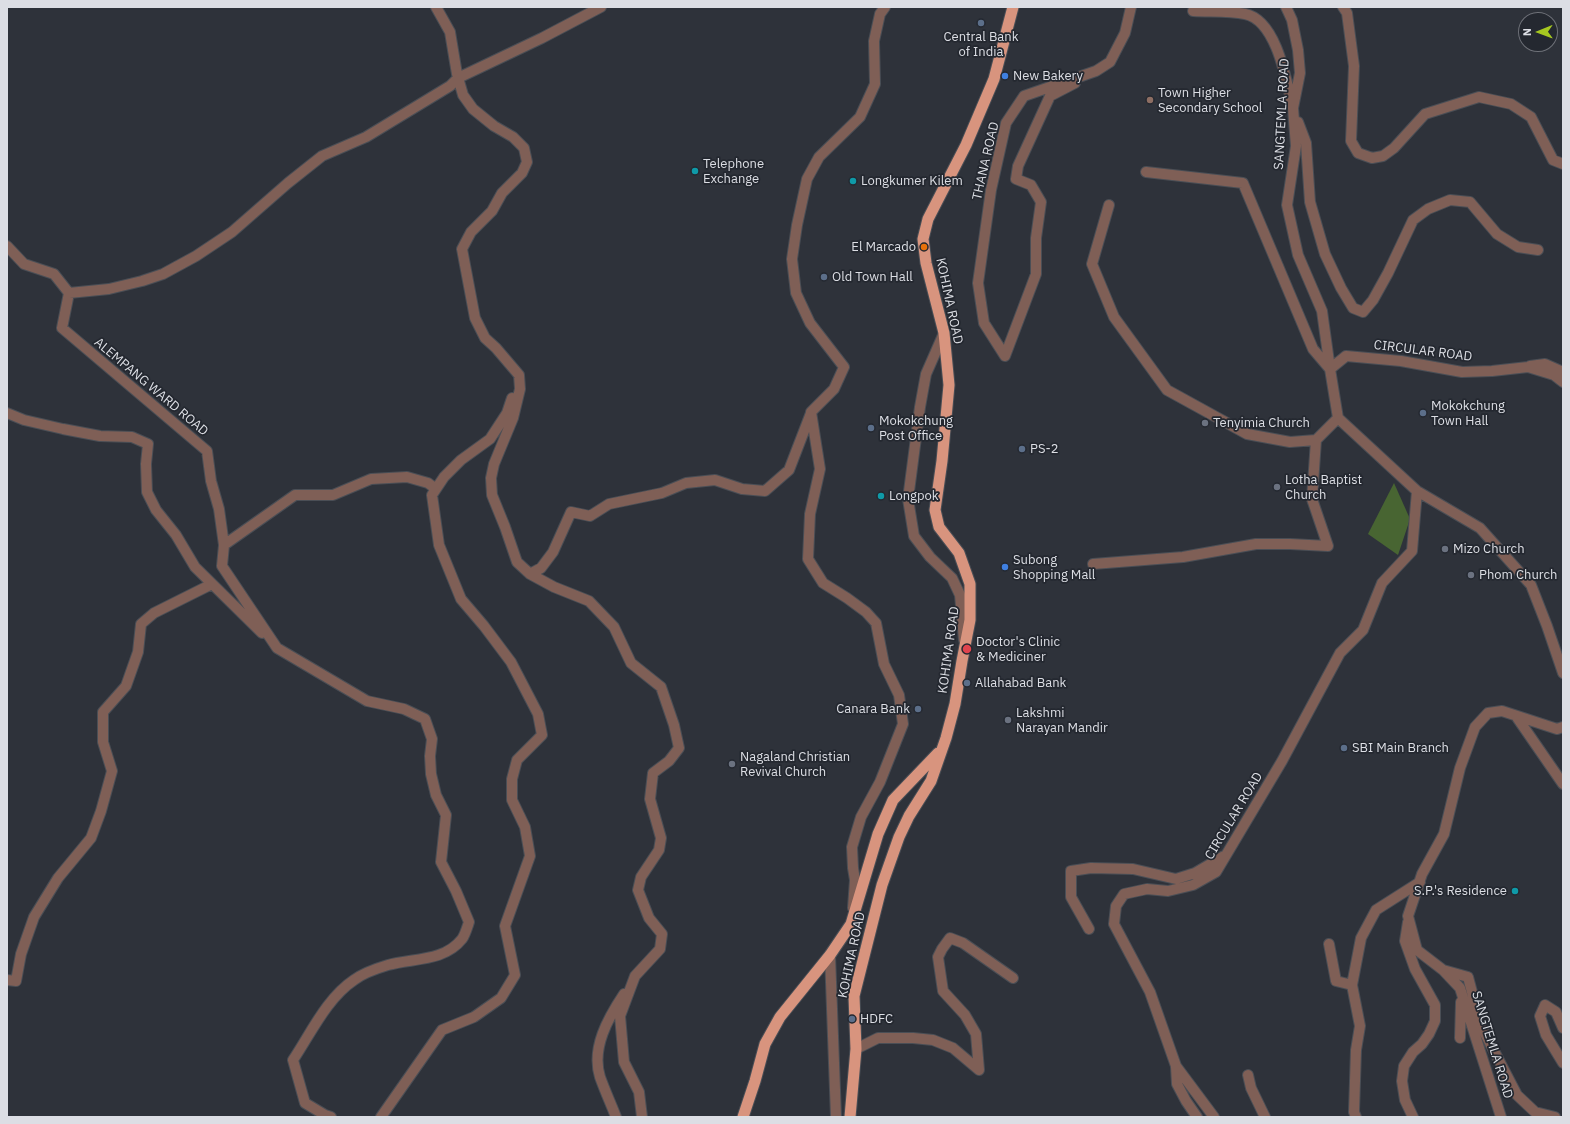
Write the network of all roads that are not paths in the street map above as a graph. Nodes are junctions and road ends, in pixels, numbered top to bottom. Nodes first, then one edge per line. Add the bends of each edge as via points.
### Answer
1 (436, 7) edge
2 (601, 7) edge
3 (885, 7) edge
4 (1013, 7) edge
5 (1131, 7) edge
6 (1279, 7) edge
7 (1286, 7) edge
8 (1343, 7) edge
9 (1193, 11) dead end
10 (1292, 20) junction
11 (1096, 71) junction
12 (458, 78) junction
13 (1293, 108) junction
14 (1563, 164) edge
15 (1146, 172) dead end
16 (1109, 205) dead end
17 (7, 246) edge
18 (1538, 250) dead end
19 (69, 293) junction
20 (944, 332) junction
21 (1528, 367) junction
22 (1330, 369) junction
23 (1563, 372) edge
24 (519, 375) junction
25 (1563, 382) edge
26 (811, 412) junction
27 (7, 413) edge
28 (1338, 418) junction
29 (1316, 440) junction
30 (436, 489) junction
31 (1417, 491) junction
32 (224, 545) junction
33 (1093, 564) dead end
34 (530, 574) junction
35 (212, 584) junction
36 (964, 644) junction
37 (277, 648) junction
38 (1563, 673) edge
39 (1516, 716) junction
40 (1563, 727) edge
41 (941, 750) junction
42 (1563, 784) edge
43 (1226, 854) junction
44 (1420, 882) junction
45 (1408, 916) junction
46 (851, 924) junction
47 (1089, 929) dead end
48 (1329, 944) dead end
49 (830, 955) junction
50 (1443, 970) junction
51 (635, 976) junction
52 (1013, 978) dead end
53 (7, 980) edge
54 (1352, 985) junction
55 (1460, 988) junction
56 (1563, 1028) edge
57 (1460, 1038) dead end
58 (856, 1049) junction
59 (1563, 1063) edge
60 (1176, 1066) junction
61 (1248, 1075) dead end
62 (331, 1117) edge
63 (381, 1117) edge
64 (616, 1117) edge
65 (642, 1117) edge
66 (743, 1117) edge
67 (836, 1117) edge
68 (850, 1117) edge
69 (1197, 1117) edge
70 (1214, 1117) edge
71 (1265, 1117) edge
72 (1356, 1117) edge
73 (1413, 1117) edge
74 (1501, 1117) edge
75 (1555, 1117) edge

1 - 12 street via 450,32
2 - 12 street
3 - 26 street via 880,14 874,41 875,84 860,117 819,157 807,179 797,225 792,259 796,293 810,323 844,367 834,389
4 - 20 highway, KOHIMA ROAD via 994,79 966,145 928,219 923,239
5 - 11 street, THANA ROAD via 1125,33 1110,62
6 - 10 street
7 - 10 street, SANGTEMLA ROAD
8 - 14 street via 1347,13 1354,66 1351,141 1358,153 1372,158 1383,156 1394,148 1425,114 1479,97 1511,104 1531,117 1553,160
9 - 13 street via 1246,14 1259,19 1267,27 1272,38 1284,71
10 - 13 street, SANGTEMLA ROAD via 1300,73
11 - 11 street, THANA ROAD via 1024,96 1006,122 991,190 978,283 984,323 1005,356 1036,274 1036,238 1041,202 1031,185 1016,179 1018,166 1050,96
12 - 19 street via 450,86 366,137 322,156 288,182 232,232 196,256 163,274 142,281 109,289
12 - 24 street via 463,95 473,109 513,137 524,148 527,162 522,173 502,193 492,211 471,232 462,249 475,318 485,338
13 - 18 street via 1306,143 1310,202 1325,254 1353,308 1363,312 1373,300 1413,220 1428,209 1450,200 1470,202 1498,234 1518,247
13 - 22 street, SANGTEMLA ROAD via 1296,146 1287,205 1298,255 1322,311
15 - 22 street via 1243,183 1313,349
16 - 29 street via 1092,264 1114,317 1167,390 1247,434 1290,442
17 - 19 street via 24,264 54,274
19 - 32 street, ALEMPANG WARD ROAD via 62,328 207,451
20 - 36 highway, KOHIMA ROAD via 949,385 935,510 939,527 959,553 970,584 970,620
20 - 36 street via 926,374 908,499 914,536 930,557 952,578 960,595
21 - 22 street, CIRCULAR ROAD via 1462,372 1401,361 1346,356
21 - 23 street via 1545,364
21 - 25 street, CIRCULAR ROAD via 1554,375
22 - 28 street, SANGTEMLA ROAD
24 - 30 street via 507,412 490,439 461,460
24 - 34 street via 520,389 513,418 490,478 492,495 517,562
26 - 34 street via 789,470 765,491 742,489 715,480 686,483 662,492 609,504 590,516 571,512 553,552 541,568
26 - 46 street via 820,469 810,514 808,559 823,583 866,612 876,624 884,664 899,696 903,724 880,782 861,817 852,847 855,880
27 - 35 street via 24,420 63,429 100,436 132,437 148,444 147,492 156,510 176,534 195,568
28 - 29 street
28 - 31 street
29 - 33 street via 1312,500 1328,546 1256,544 1183,557
30 - 32 street via 428,483 407,477 372,480 333,494 295,495
30 - 63 street via 432,495 439,544 461,600 511,662 538,714 542,735 517,760 512,779 512,800 525,827 530,856 506,926 515,975 501,998 474,1017 442,1030
31 - 38 street via 1480,528 1531,585
31 - 43 street, CIRCULAR ROAD via 1412,551 1382,583 1363,630 1340,653 1282,761
32 - 37 street, ALEMPANG WARD ROAD via 222,566
34 - 51 street via 588,601 614,627 631,663 662,687 674,725 679,748 653,773 650,799 661,838 659,850 641,877 638,890 649,918 662,934 660,949
35 - 37 street
35 - 53 street via 154,613 141,624 138,652 126,686 103,712 103,742 112,771 91,838 58,878 34,917 21,954 16,981
36 - 41 highway, KOHIMA ROAD via 956,704
37 - 62 street, ALEMPANG WARD ROAD via 367,701 404,709 425,719 432,739 431,774 436,796 446,815 441,862 469,922 462,939 447,952 388,965 355,979 339,992 326,1010 293,1060 305,1103
39 - 40 street via 1558,729
39 - 42 street
39 - 44 street via 1502,711 1488,712 1475,727 1460,768 1444,834
41 - 46 highway via 893,800 878,834
41 - 58 highway, KOHIMA ROAD via 931,781 899,837 882,885 854,996
43 - 47 street via 1195,873 1176,879 1133,869 1091,868 1071,871 1071,898
43 - 60 street, CIRCULAR ROAD via 1216,872 1193,886 1168,891 1147,889 1124,894 1116,906 1114,924 1150,992
44 - 45 street
44 - 54 street via 1376,910 1361,938
45 - 50 street, SANGTEMLA ROAD via 1417,950
45 - 73 street via 1405,941 1415,969 1435,1005 1435,1021 1429,1034 1404,1066 1402,1081 1405,1100
46 - 49 highway
48 - 54 street via 1336,981
49 - 66 highway via 780,1017 765,1044
49 - 67 street
50 - 55 street, SANGTEMLA ROAD
50 - 75 street via 1468,976 1481,1026 1517,1095 1535,1112
51 - 64 street via 610,1017 602,1034 598,1053 600,1076
51 - 65 street via 620,1016 624,1062 639,1092
52 - 58 street via 963,943 950,938 938,957 943,991 965,1015 976,1034 978,1070 954,1048 933,1040 878,1038
54 - 72 street via 1360,1026 1356,1050
55 - 57 street
55 - 74 street, SANGTEMLA ROAD
56 - 59 street via 1556,1012 1545,1005 1540,1016 1546,1035
58 - 68 highway, KOHIMA ROAD
60 - 69 street via 1177,1084
60 - 70 street, CIRCULAR ROAD
61 - 71 street via 1251,1088

